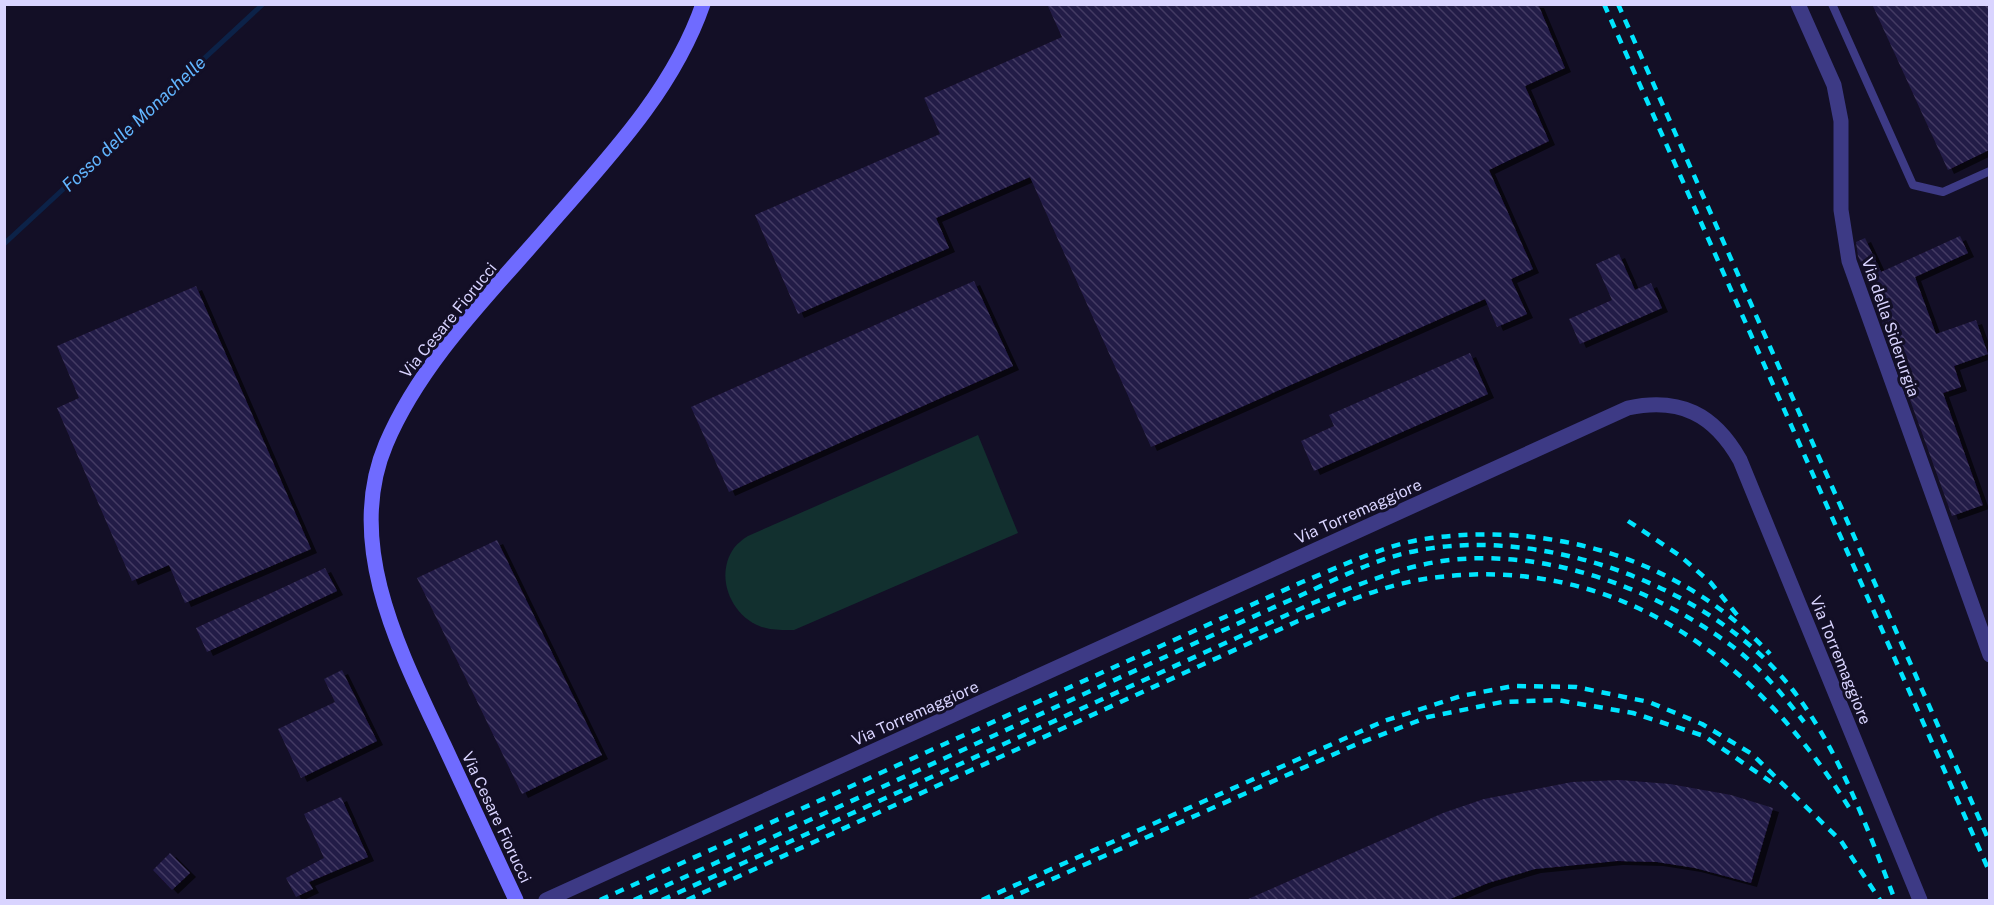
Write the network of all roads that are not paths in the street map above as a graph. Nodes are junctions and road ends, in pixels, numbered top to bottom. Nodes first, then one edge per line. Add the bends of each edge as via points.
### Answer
1 (703, 4) edge
2 (1798, 4) edge
3 (1832, 4) edge
4 (1989, 171) edge
5 (1989, 655) edge
6 (516, 900) edge
7 (546, 900) edge
8 (1920, 900) edge

1 - 6 street, Via Cesare Fiorucci via 645,112 446,347 410,396 385,445 376,479 372,511 374,547 394,634
2 - 5 street, Via della Siderurgia via 1836,94 1841,121 1842,210 1849,261
3 - 4 lane via 1913,186 1943,192
7 - 8 street, Via Torremaggiore via 1628,408 1656,404 1679,407 1701,416 1725,436 1740,460

